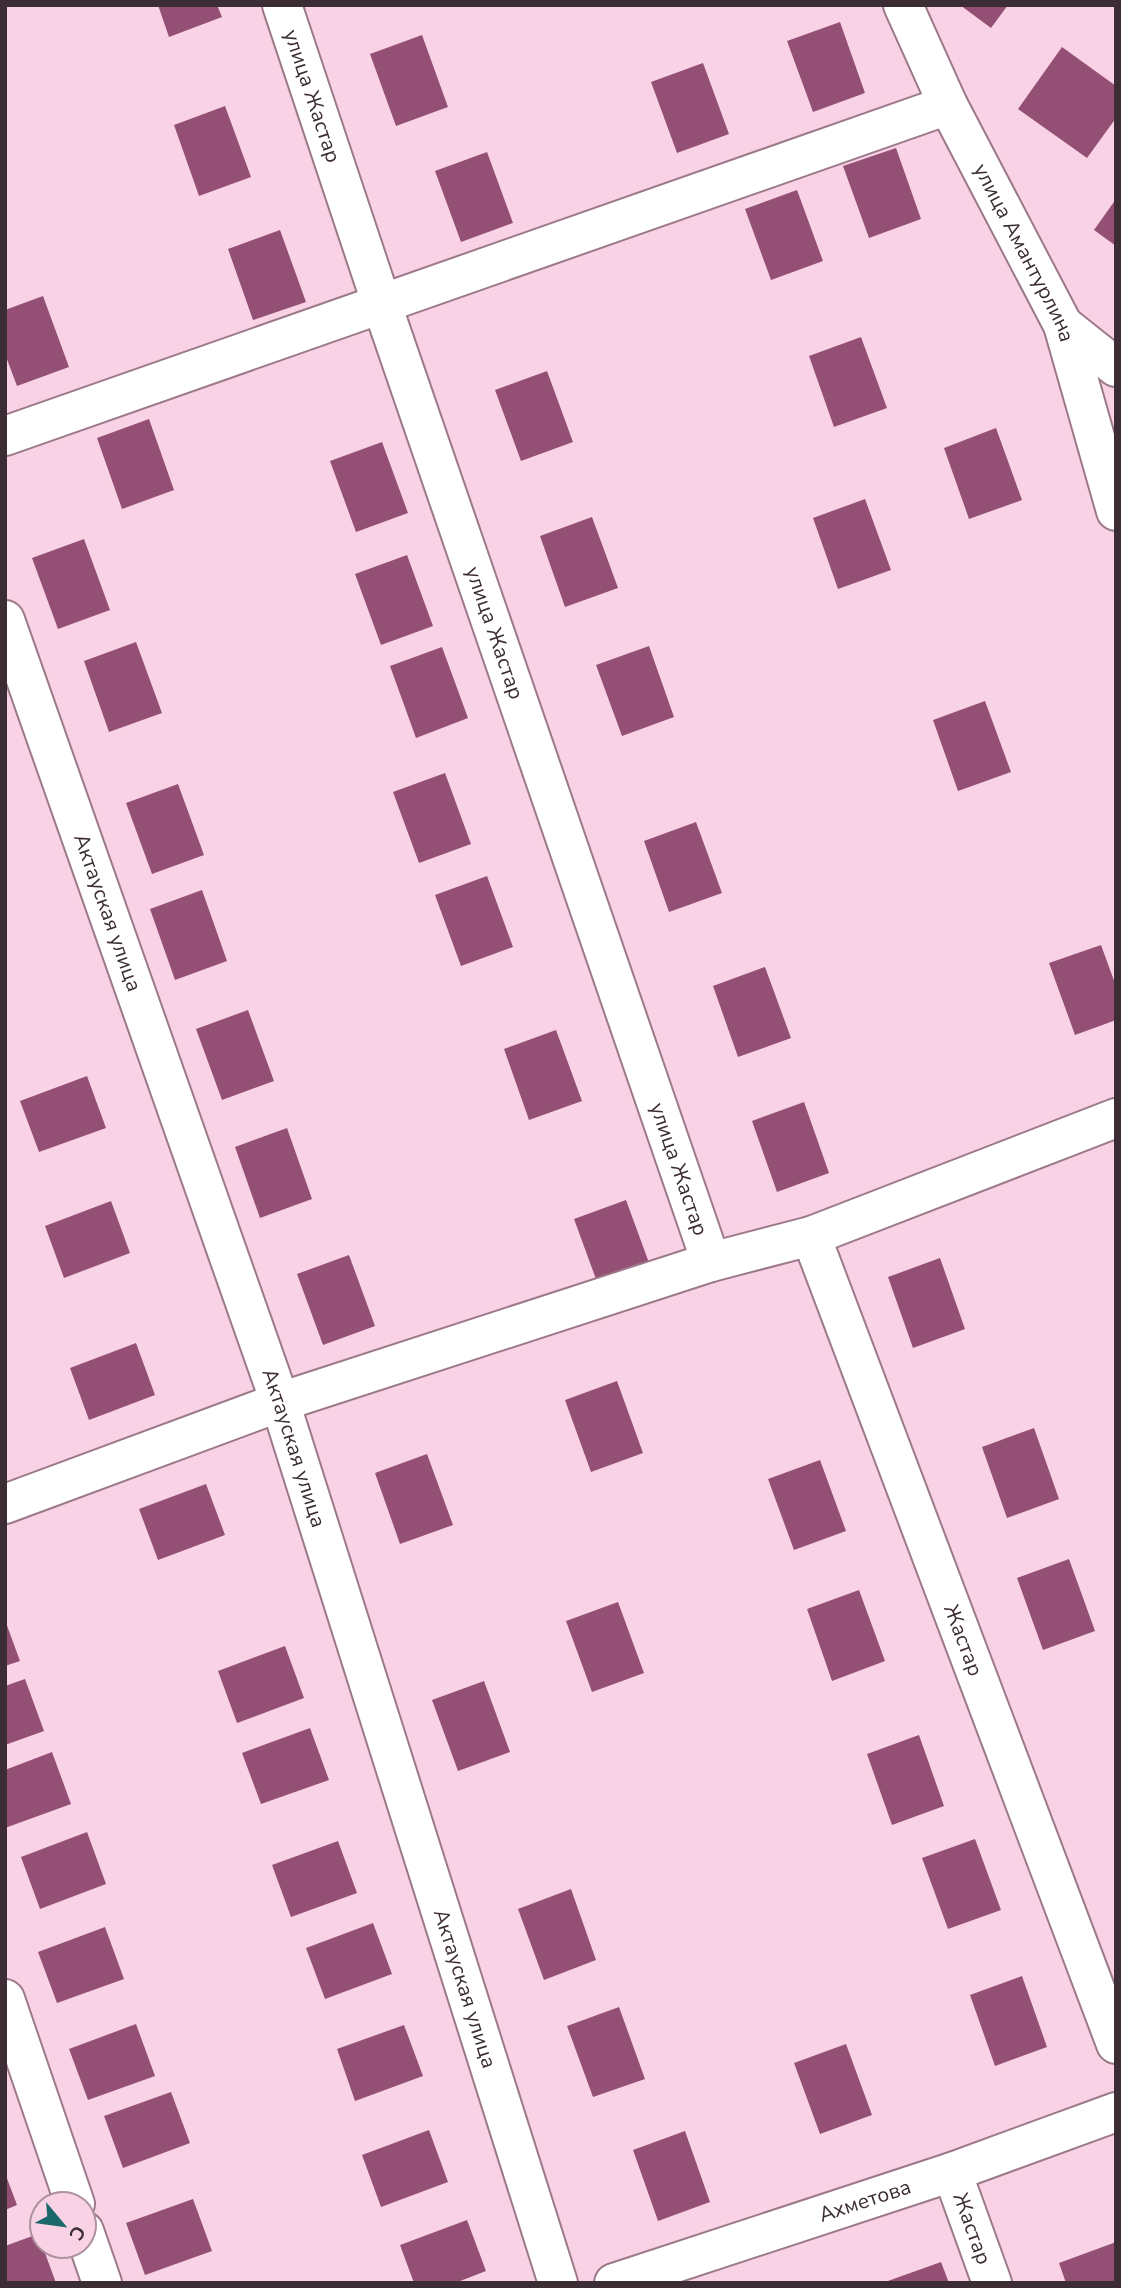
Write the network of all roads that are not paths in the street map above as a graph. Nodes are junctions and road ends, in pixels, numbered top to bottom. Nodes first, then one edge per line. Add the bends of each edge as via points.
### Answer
1 (282, 5) edge
2 (903, 5) edge
3 (948, 105) junction
4 (381, 302) junction
5 (1063, 325) junction
6 (1116, 367) edge
7 (5, 436) edge
8 (1116, 511) edge
9 (5, 620) edge
10 (1116, 1118) edge
11 (811, 1236) junction
12 (711, 1262) junction
13 (279, 1402) junction
14 (5, 1504) edge
15 (5, 1999) edge
16 (1116, 2045) edge
17 (1116, 2112) edge
18 (952, 2172) junction
19 (70, 2190) edge
20 (94, 2260) edge
21 (102, 2283) edge
22 (558, 2283) edge
23 (614, 2283) edge
24 (992, 2283) edge

1 - 4 street, улица Жастар
2 - 3 street, улица Амантурлина
3 - 4 street
3 - 5 street, улица Амантурлина
4 - 7 street
4 - 12 street, улица Жастар
5 - 6 street
5 - 8 street, улица Амантурлина
9 - 13 street, Актауская улица
10 - 11 street
11 - 12 street
11 - 16 street, Жастар
12 - 13 street
13 - 14 street
13 - 22 street, Актауская улица
15 - 19 street
17 - 18 street, Ахметова
18 - 23 street, Ахметова
18 - 24 street, Жастар
20 - 21 street

